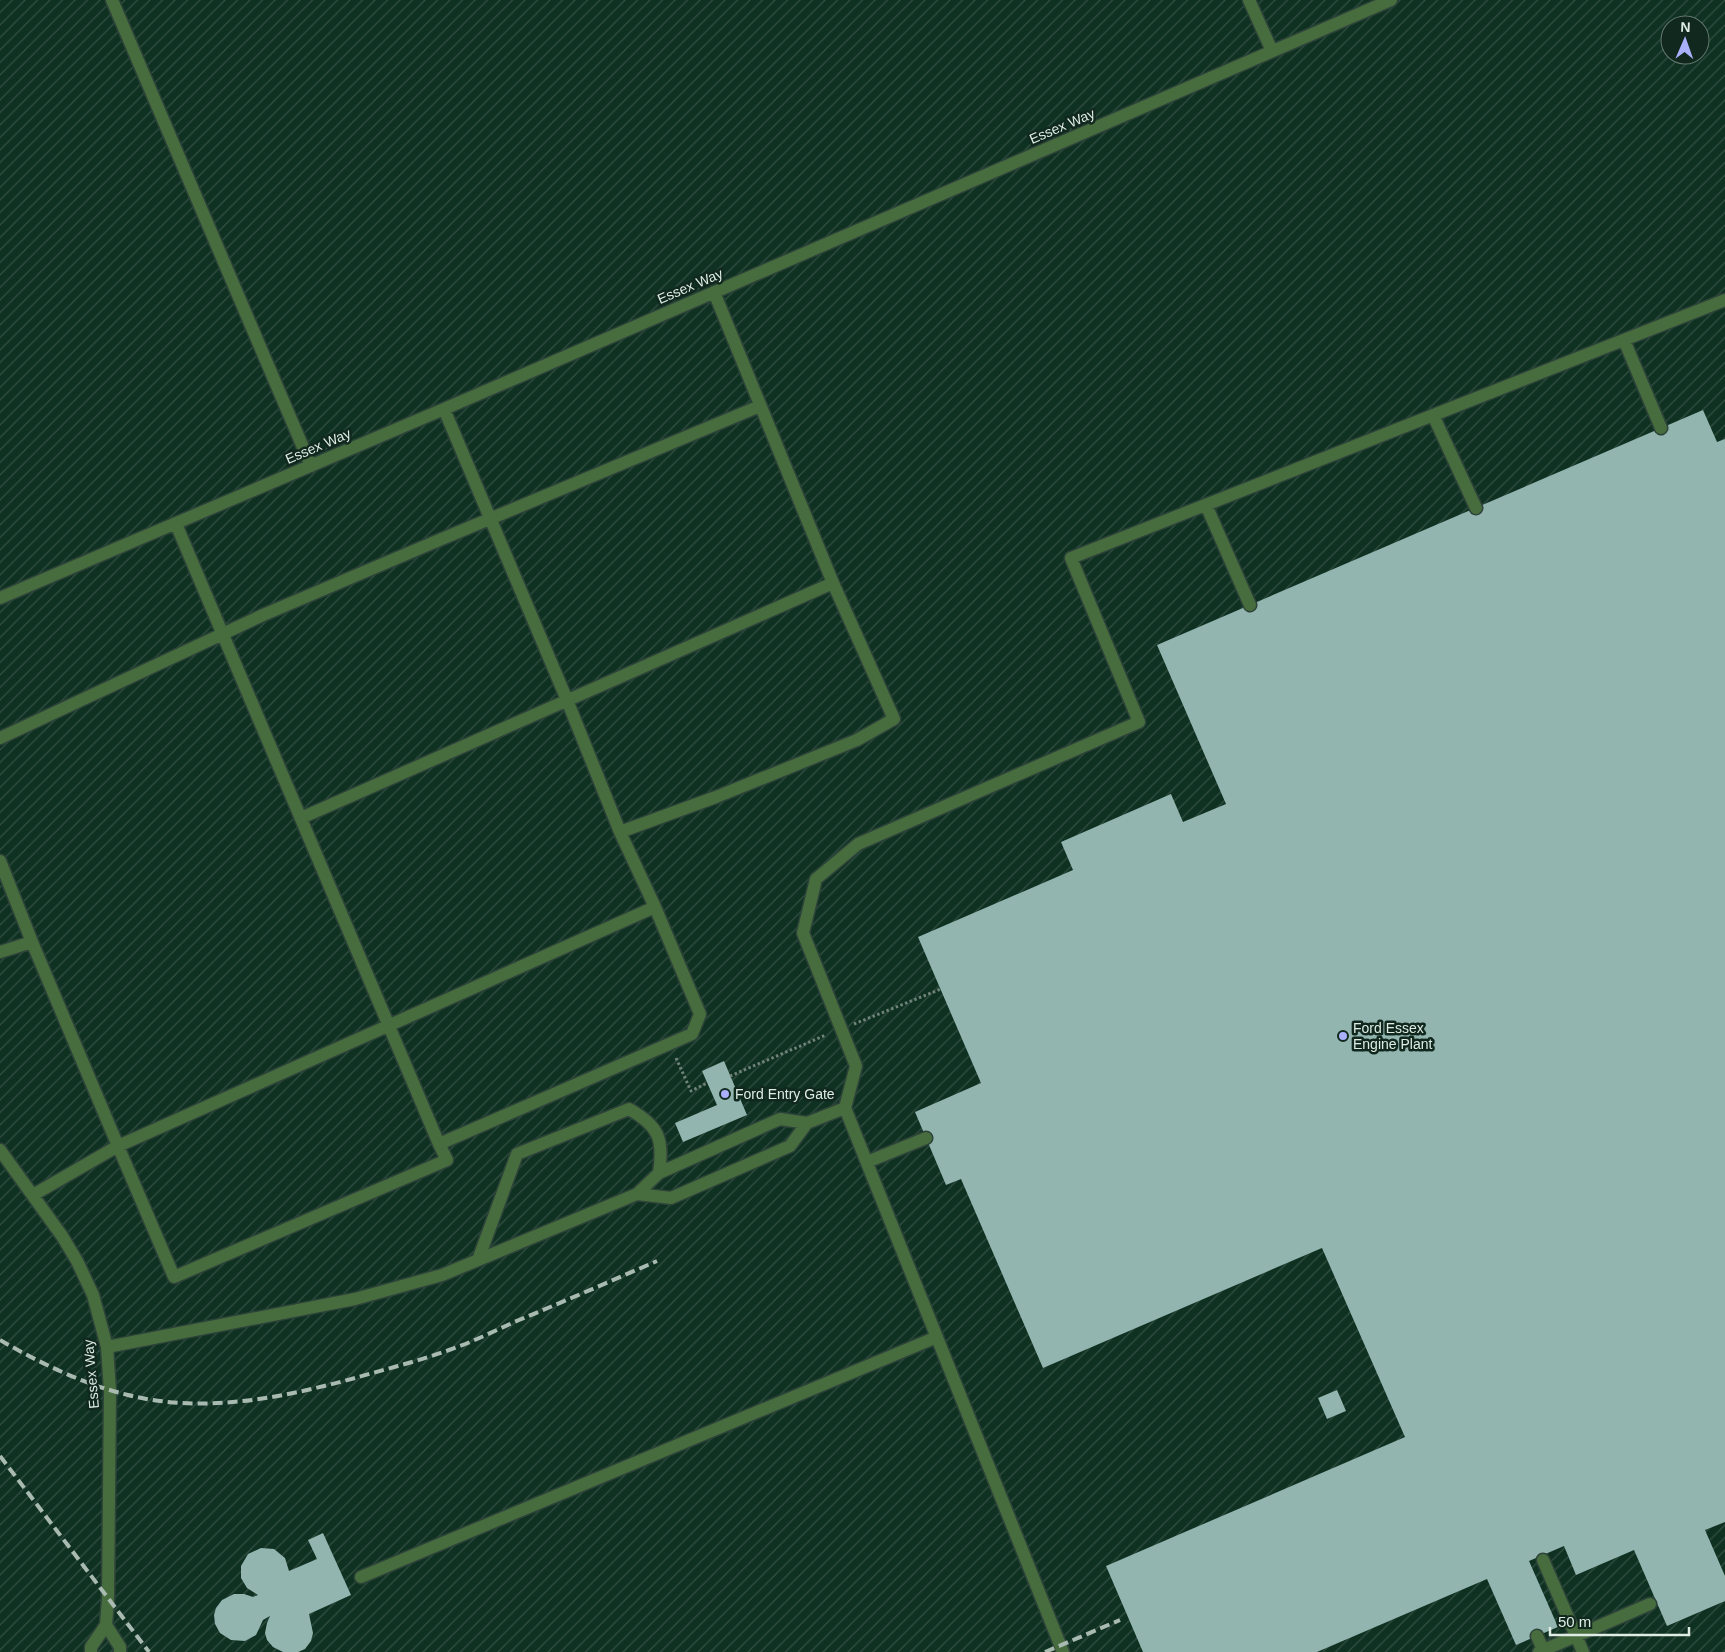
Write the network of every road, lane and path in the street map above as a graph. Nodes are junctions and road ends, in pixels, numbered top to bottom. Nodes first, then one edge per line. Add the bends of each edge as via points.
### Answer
1 (112, 0) edge
2 (1250, 0) edge
3 (1391, 0) edge
4 (1272, 51) junction
5 (714, 292) junction
6 (1725, 300) edge
7 (1624, 340) junction
8 (760, 406) junction
9 (444, 409) junction
10 (1433, 415) junction
11 (1661, 428) dead end
12 (311, 466) junction
13 (1206, 505) junction
14 (1476, 508) dead end
15 (490, 518) junction
16 (176, 524) junction
17 (833, 583) junction
18 (0, 598) edge
19 (1250, 605) dead end
20 (222, 635) junction
21 (567, 700) junction
22 (0, 738) edge
23 (301, 818) junction
24 (620, 832) junction
25 (0, 861) edge
26 (655, 907) junction
27 (32, 942) junction
28 (0, 952) edge
29 (940, 989) dead end
30 (854, 1024) dead end
31 (390, 1026) junction
32 (826, 1035) dead end
33 (670, 1043) junction
34 (730, 1076) dead end
35 (708, 1084) dead end
36 (845, 1108) junction
37 (807, 1123) junction
38 (926, 1138) dead end
39 (440, 1144) junction
40 (118, 1146) junction
41 (0, 1150) edge
42 (867, 1162) junction
43 (659, 1173) junction
44 (637, 1194) junction
45 (33, 1195) junction
46 (478, 1260) junction
47 (937, 1336) junction
48 (107, 1347) junction
49 (1543, 1560) dead end
50 (361, 1577) dead end
51 (1650, 1604) dead end
52 (106, 1625) junction
53 (1537, 1636) dead end
54 (1576, 1636) junction
55 (1542, 1651) edge
56 (91, 1652) edge
57 (120, 1652) edge
58 (1062, 1652) edge
59 (1583, 1652) edge

1 - 12 street
2 - 4 street
3 - 4 street, Essex Way
4 - 5 street, Essex Way
5 - 8 street
5 - 9 street, Essex Way
6 - 7 street
7 - 10 street
7 - 11 street
8 - 15 street
8 - 17 street
9 - 12 street, Essex Way
9 - 15 street
10 - 13 street
10 - 14 street
12 - 16 street, Essex Way
13 - 19 street
13 - 36 street via 1071,558 1139,722 858,844 816,880 803,933 856,1066
15 - 20 street
15 - 21 street
16 - 18 street, Essex Way
16 - 20 street
17 - 21 street
17 - 24 street via 894,719 857,740
20 - 22 street
20 - 23 street
21 - 23 street
21 - 24 street
23 - 31 street
24 - 26 street
25 - 27 street
26 - 31 street
26 - 33 street via 700,1014 692,1034
27 - 28 street
27 - 40 street
29 - 30 path
31 - 39 street
31 - 40 street
32 - 34 path
33 - 35 path via 690,1091
33 - 39 street
36 - 37 street
36 - 42 street
37 - 43 street via 780,1119
37 - 44 street via 790,1146 671,1198
38 - 42 street
39 - 40 street via 447,1160 174,1277
40 - 45 street
41 - 45 street, Essex Way
42 - 47 street
43 - 44 street
43 - 46 street via 662,1156 658,1135 646,1119 629,1109 517,1154
44 - 46 street
45 - 48 street, Essex Way via 78,1261
46 - 48 street via 442,1275 355,1299
47 - 50 street
47 - 58 street
48 - 52 street, Essex Way via 110,1400
49 - 54 street
51 - 54 street
52 - 56 street, Essex Way
52 - 57 street
53 - 55 street
54 - 55 street
54 - 59 street

